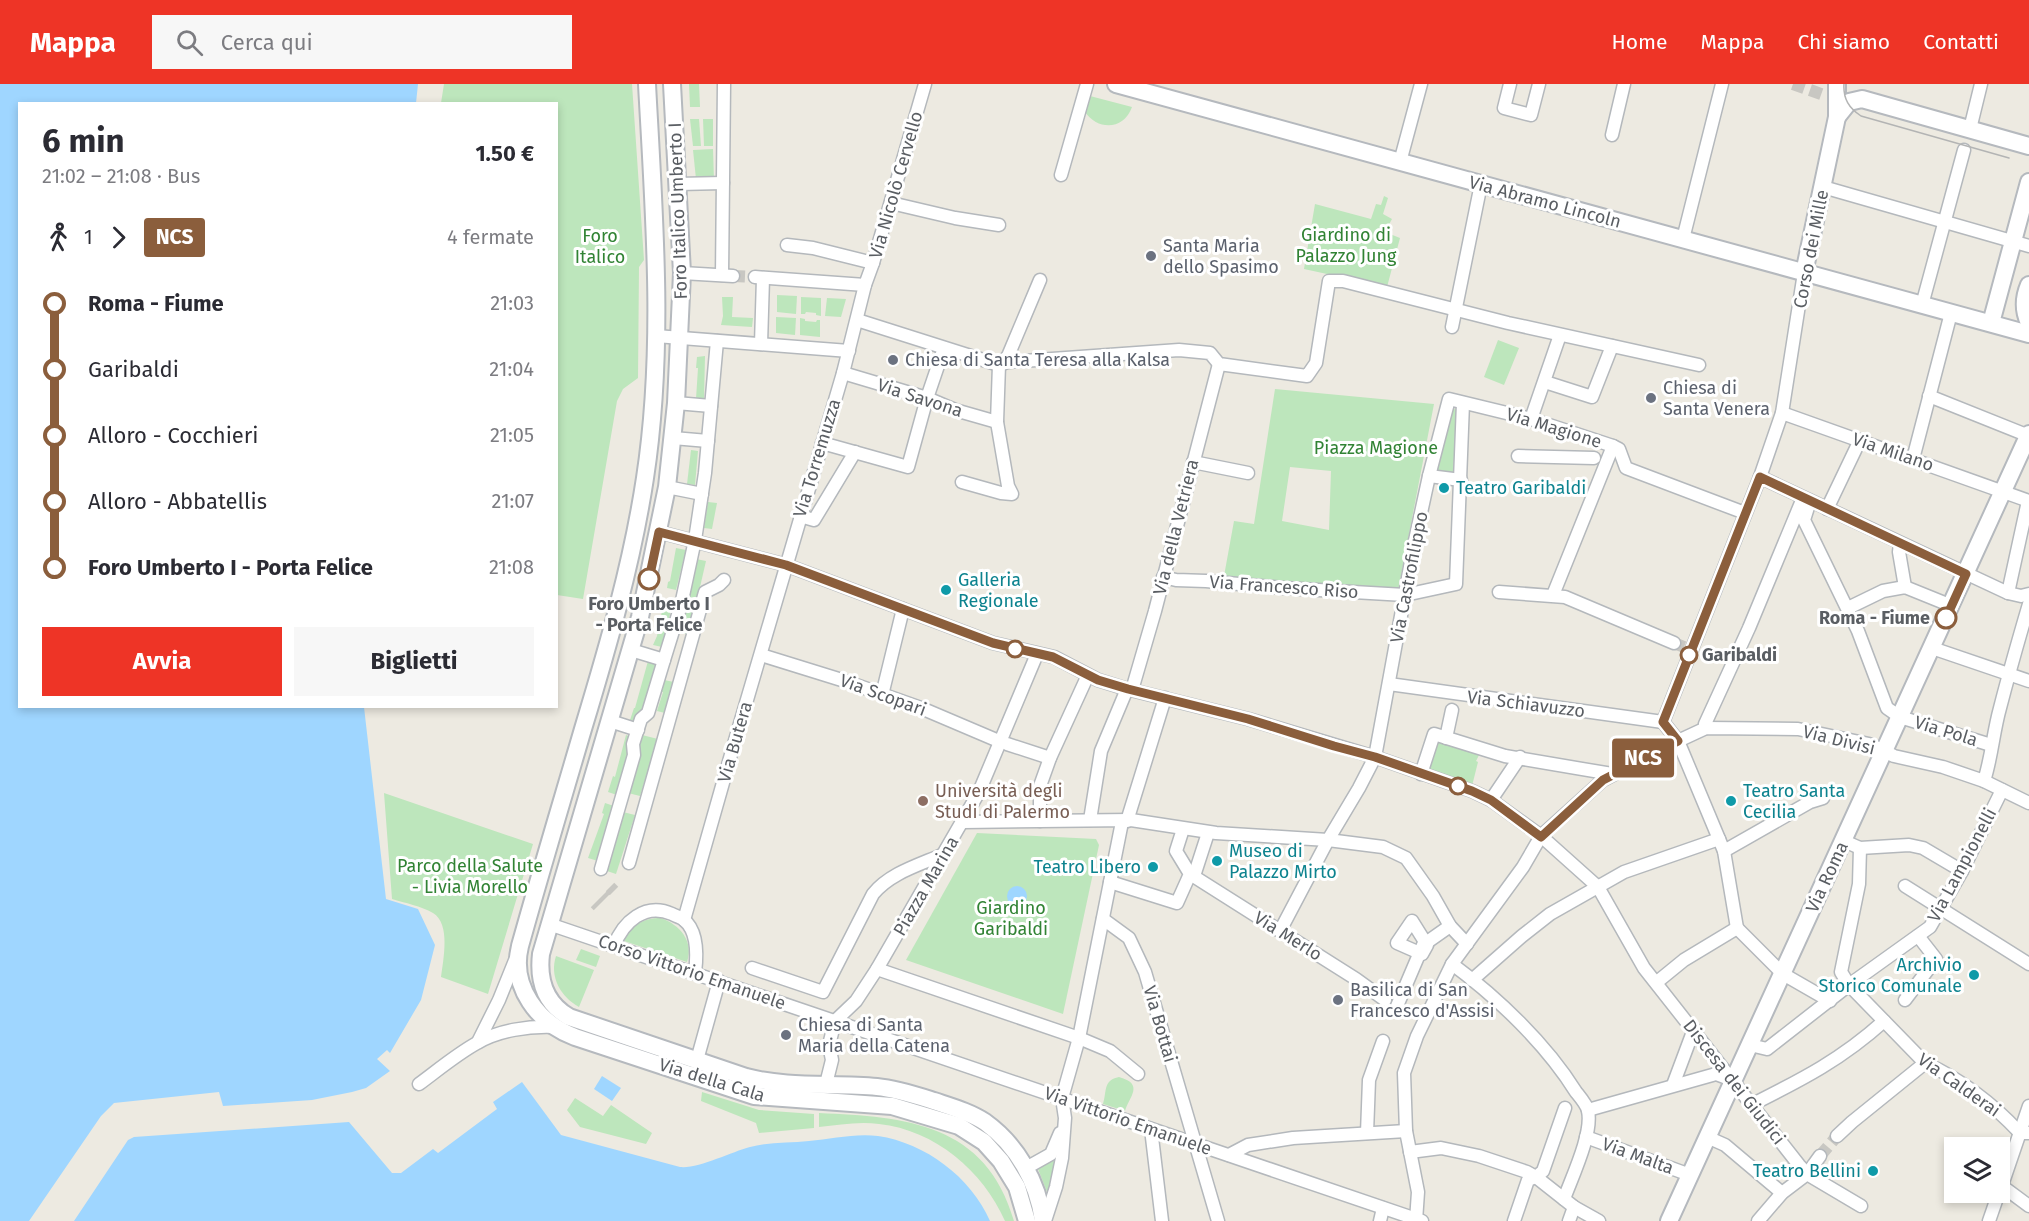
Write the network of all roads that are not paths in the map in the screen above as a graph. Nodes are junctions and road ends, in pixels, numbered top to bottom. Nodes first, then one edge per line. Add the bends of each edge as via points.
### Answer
1 (647, 84) edge
2 (672, 84) edge
3 (723, 84) edge
4 (925, 84) edge
5 (1087, 84) edge
6 (1116, 84) edge
7 (1421, 84) edge
8 (1510, 84) edge
9 (1539, 84) edge
10 (1624, 84) edge
11 (1722, 84) edge
12 (1837, 84) edge
13 (1981, 84) edge
14 (1859, 92) edge
15 (1837, 117) junction
16 (1970, 129) junction
17 (1612, 135) dead end
18 (2026, 145) edge
19 (1965, 150) dead end
20 (1400, 162) junction
21 (1061, 175) dead end
22 (2029, 182) edge
23 (723, 183) junction
24 (678, 184) junction
25 (1481, 184) junction
26 (1823, 187) junction
27 (891, 203) junction
28 (1944, 221) junction
29 (999, 225) dead end
30 (1683, 240) junction
31 (2013, 241) edge
32 (787, 245) dead end
33 (873, 263) junction
34 (657, 272) junction
35 (682, 273) junction
36 (1804, 273) junction
37 (1040, 280) dead end
38 (865, 285) junction
39 (2029, 285) edge
40 (1922, 305) junction
41 (1455, 310) junction
42 (1950, 312) junction
43 (857, 320) junction
44 (1991, 323) junction
45 (2029, 323) edge
46 (1452, 327) dead end
47 (1555, 334) junction
48 (2029, 334) edge
49 (656, 336) junction
50 (680, 338) junction
51 (717, 341) junction
52 (761, 344) junction
53 (1612, 346) junction
54 (944, 348) junction
55 (849, 351) junction
56 (1218, 364) junction
57 (999, 365) junction
58 (1699, 365) dead end
59 (843, 373) junction
60 (1545, 382) junction
61 (1929, 396) junction
62 (927, 398) junction
63 (1449, 399) joint
64 (676, 403) junction
65 (1463, 403) junction
66 (711, 406) junction
67 (1782, 413) junction
68 (1531, 419) junction
69 (998, 422) junction
70 (2029, 435) edge
71 (673, 438) junction
72 (1860, 440) junction
73 (708, 441) junction
74 (822, 443) junction
75 (1613, 446) junction
76 (855, 452) junction
77 (1518, 456) dead end
78 (1594, 458) dead end
79 (1913, 459) junction
80 (1193, 462) junction
81 (1248, 473) dead end
82 (1428, 477) junction
83 (1760, 477) junction
84 (1461, 480) junction
85 (962, 482) dead end
86 (667, 487) junction
87 (2003, 491) junction
88 (702, 494) junction
89 (1807, 499) junction
90 (2028, 501) edge
91 (1827, 509) junction
92 (1745, 513) junction
93 (800, 516) junction
94 (637, 527) junction
95 (659, 532) junction
96 (696, 540) junction
97 (1900, 543) junction
98 (786, 565) junction
99 (1966, 574) junction
100 (1163, 577) junction
101 (723, 579) dead end
102 (1905, 588) junction
103 (1499, 592) dead end
104 (2008, 593) junction
105 (2029, 594) edge
106 (1405, 595) junction
107 (1553, 595) junction
108 (2029, 604) edge
109 (1952, 606) junction
110 (1848, 608) junction
111 (903, 609) junction
112 (1683, 647) junction
113 (1932, 648) junction
114 (631, 650) junction
115 (1037, 654) junction
116 (761, 655) junction
117 (664, 660) junction
118 (2009, 674) junction
119 (1088, 675) junction
120 (2029, 681) edge
121 (1389, 684) junction
122 (1130, 690) junction
123 (882, 695) junction
124 (1165, 698) junction
125 (1452, 710) dead end
126 (1900, 717) junction
127 (585, 722) junction
128 (1663, 722) junction
129 (608, 725) junction
130 (1706, 728) junction
131 (638, 730) junction
132 (1446, 738) junction
133 (1678, 741) junction
134 (1004, 743) junction
135 (1991, 745) junction
136 (1884, 752) junction
137 (1375, 757) junction
138 (1050, 758) junction
139 (1520, 758) junction
140 (1421, 774) junction
141 (1612, 774) junction
142 (1984, 781) junction
143 (2002, 790) junction
144 (1823, 798) dead end
145 (1491, 800) junction
146 (2029, 802) edge
147 (1040, 820) junction
148 (1093, 820) junction
149 (1125, 821) junction
150 (963, 822) junction
151 (1183, 829) junction
152 (1541, 837) junction
153 (1328, 840) junction
154 (1844, 841) junction
155 (1208, 844) dead end
156 (1721, 845) junction
157 (1860, 848) junction
158 (944, 855) junction
159 (629, 863) dead end
160 (601, 869) dead end
161 (1962, 871) junction
162 (1192, 874) junction
163 (1110, 882) junction
164 (1905, 886) dead end
165 (1598, 887) junction
166 (531, 906) joint
167 (1941, 909) junction
168 (551, 919) junction
169 (1103, 919) junction
170 (684, 920) junction
171 (1450, 926) junction
172 (1737, 928) junction
173 (1280, 931) junction
174 (1918, 936) junction
175 (1467, 944) junction
176 (614, 946) junction
177 (518, 953) junction
178 (1452, 964) junction
179 (2029, 964) edge
180 (752, 968) dead end
181 (878, 969) junction
182 (695, 973) junction
183 (1783, 974) junction
184 (1472, 980) junction
185 (719, 981) junction
186 (1657, 982) junction
187 (1849, 985) junction
188 (1385, 1000) dead end
189 (1830, 1000) junction
190 (1905, 1000) dead end
191 (1397, 1006) dead end
192 (835, 1021) junction
193 (1884, 1021) junction
194 (554, 1027) junction
195 (1694, 1029) junction
196 (1079, 1038) junction
197 (1383, 1041) dead end
198 (478, 1042) junction
199 (1750, 1045) junction
200 (697, 1060) junction
201 (1925, 1063) junction
202 (1138, 1074) dead end
203 (1733, 1080) junction
204 (419, 1084) dead end
205 (826, 1084) junction
206 (1673, 1085) junction
207 (1062, 1098) junction
208 (1753, 1104) junction
209 (2029, 1106) edge
210 (1565, 1108) dead end
211 (1588, 1110) junction
212 (1065, 1118) junction
213 (1151, 1129) junction
214 (1406, 1131) junction
215 (1367, 1133) junction
216 (2024, 1133) edge
217 (1837, 1136) tunnel mouth
218 (1586, 1137) junction
219 (1707, 1137) junction
220 (1194, 1143) junction
221 (1410, 1152) junction
222 (1229, 1155) junction
223 (1820, 1156) tunnel mouth
224 (2010, 1166) edge
225 (1026, 1168) junction
226 (1807, 1174) junction
227 (1690, 1175) junction
228 (1536, 1177) junction
229 (1782, 1193) junction
230 (2010, 1195) edge
231 (1569, 1203) junction
232 (1995, 1203) edge
233 (2029, 1205) edge
234 (1861, 1206) dead end
235 (1383, 1208) junction
236 (1418, 1220) edge
237 (1673, 1220) edge
238 (1027, 1221) edge
239 (1044, 1221) edge
240 (1162, 1221) edge
241 (1218, 1221) edge
242 (1380, 1221) edge
243 (1514, 1221) edge
244 (1569, 1221) edge
245 (1599, 1221) edge
246 (1758, 1221) edge
247 (1989, 1221) edge

1 - 34 main road, Foro Italico Umberto I
2 - 24 main road, Foro Italico Umberto I
3 - 23 street
4 - 27 street, Via Nicolò Cervello
5 - 21 street
6 - 20 main road, Via Abramo Lincoln
7 - 20 street
8 - 9 street via 1504,108 1531,115
10 - 17 street
11 - 30 street
12 - 15 main road, Corso dei Mille
13 - 16 street
14 - 15 main road
14 - 16 main road
15 - 26 main road, Corso dei Mille
16 - 18 main road
19 - 28 street
20 - 25 main road, Via Abramo Lincoln
22 - 31 main road
23 - 24 street
23 - 35 street via 728,275
24 - 35 main road, Foro Italico Umberto I
25 - 30 main road, Via Abramo Lincoln
25 - 41 street
26 - 28 street
26 - 36 main road, Corso dei Mille
27 - 29 street
27 - 33 street, Via Nicolò Cervello
28 - 31 street
28 - 40 street
30 - 36 main road, Via Abramo Lincoln
31 - 44 main road
32 - 33 street
33 - 38 street, Via Nicolò Cervello
34 - 35 main road
34 - 49 main road, Foro Italico Umberto I
35 - 50 main road, Foro Italico Umberto I
36 - 40 main road, Via Abramo Lincoln
36 - 67 street, Corso dei Mille
37 - 57 street via 1008,356
38 - 43 street, Via Nicolò Cervello
38 - 52 street via 759,278
39 - 45 main road via 2024,309
40 - 42 main road, Via Abramo Lincoln
41 - 46 street
41 - 47 street
41 - 56 street via 1343,281 1329,281 1316,363 1306,376
42 - 44 main road, Via Abramo Lincoln
42 - 61 street
43 - 54 street
43 - 55 street, Via Torremuzza
44 - 48 main road, Via Abramo Lincoln
47 - 53 street
47 - 60 street
49 - 50 street
49 - 94 main road, Foro Italico Umberto I via 650,436
50 - 51 street
50 - 64 main road, Foro Italico Umberto I
51 - 52 street
51 - 66 street
52 - 55 street
53 - 58 street
53 - 60 street via 1592,397
54 - 57 street
54 - 62 street
55 - 59 street, Via Torremuzza
56 - 57 street via 1210,353 1179,350
56 - 80 street, Via della Vetriera
57 - 69 street
59 - 62 street, Via Savona
59 - 74 street, Via Torremuzza
60 - 68 street
61 - 70 street
61 - 79 street
62 - 69 street, Via Savona
62 - 76 street via 908,467
63 - 65 street, Via Magione
63 - 82 street, Via Castrofilippo
64 - 66 street
64 - 71 main road, Foro Italico Umberto I
65 - 68 street, Via Magione
65 - 84 street
66 - 73 street
67 - 72 street, Via Milano
67 - 83 street, Corso dei Mille
68 - 75 street, Via Magione
69 - 85 street via 1012,494
70 - 87 main road, Via Roma
71 - 73 street
71 - 86 main road, Foro Italico Umberto I
72 - 79 street, Via Milano
72 - 91 street
73 - 88 street
74 - 76 street
74 - 93 street, Via Torremuzza
75 - 92 street, Via Magione via 1619,449 1626,468
75 - 107 street
76 - 93 street via 814,520
77 - 78 street
79 - 87 street, Via Milano
80 - 81 street
80 - 100 street, Via della Vetriera
82 - 84 street
82 - 106 street, Via Castrofilippo
83 - 89 street
83 - 92 street, Corso dei Mille
84 - 106 street, Via Francesco Riso via 1456,584
86 - 88 street
86 - 95 main road, Foro Italico Umberto I
87 - 90 street, Via Milano
87 - 99 main road, Via Roma
88 - 96 street
89 - 91 street
89 - 110 street via 1804,520
89 - 130 street
90 - 104 street
91 - 97 street
92 - 112 street, Corso dei Mille
93 - 98 street, Via Torremuzza
94 - 95 main road
94 - 127 main road, Foro Italico Umberto I via 623,592
95 - 96 street, Discesa dei Giudici
95 - 114 main road, Foro Italico Umberto I
96 - 98 street, Discesa dei Giudici
96 - 117 street
97 - 99 street
97 - 102 street
98 - 111 street, Discesa dei Giudici
98 - 116 street, Via Butera
99 - 104 street
99 - 109 main road, Via Roma
100 - 106 street, Via Francesco Riso
100 - 122 street, Via della Vetriera
101 - 159 street via 705,592
102 - 109 street
102 - 110 street via 1883,591
103 - 107 street
104 - 105 street
106 - 121 street, Via Castrofilippo
107 - 112 street
108 - 118 street
109 - 113 main road, Via Roma
110 - 126 street via 1887,708
111 - 115 street, Discesa dei Giudici via 993,643
111 - 123 street
112 - 128 street, Corso dei Mille
113 - 118 street
113 - 126 main road, Via Roma
114 - 117 street
114 - 129 main road, Foro Italico Umberto I
115 - 119 street, Discesa dei Giudici via 1053,657
115 - 134 street
116 - 123 street, Via Scopari
116 - 170 street, Via Butera
117 - 131 street via 648,712
118 - 120 street
118 - 135 street
119 - 122 street, Discesa dei Giudici
119 - 138 street
121 - 128 street, Via Schiavuzzo
121 - 137 street, Via Castrofilippo
122 - 124 street, Discesa dei Giudici
122 - 148 street, Via della Vetriera via 1101,751
123 - 134 street, Via Scopari
124 - 137 street, Discesa dei Giudici
124 - 149 street
125 - 132 street
126 - 135 street, Via Pola
126 - 136 main road, Via Roma
127 - 129 street
127 - 166 main road, Foro Italico Umberto I
128 - 133 street
129 - 131 street
129 - 168 main road, Foro Italico Umberto I
130 - 133 street, Via Divisi
130 - 136 street, Via Divisi via 1798,729 1869,744
131 - 160 street
132 - 139 street
132 - 140 street via 1434,734
133 - 141 street, Via Divisi
133 - 156 street
134 - 138 street, Via Scopari
134 - 150 street
135 - 142 street
136 - 142 street, Via Divisi
136 - 154 main road, Via Roma
137 - 140 street, Discesa dei Giudici
137 - 153 street, Via Castrofilippo
138 - 147 street via 1041,786
139 - 141 street
139 - 145 street
140 - 145 street, Discesa dei Giudici
141 - 152 street, Via Divisi
142 - 143 street, Via Divisi
143 - 146 street, Via Divisi
143 - 161 street, Via Lampionelli
144 - 156 street
145 - 152 street, Discesa dei Giudici
147 - 148 street, Piazza Marina
147 - 150 street, Piazza Marina
148 - 149 street, Piazza Marina
149 - 151 street, Piazza Marina
149 - 163 street
150 - 158 street, Piazza Marina
151 - 153 street, Piazza Marina
151 - 162 street via 1176,851
152 - 165 street, Discesa dei Giudici
152 - 175 street, Via Divisi
153 - 171 street, Piazza Marina via 1383,847 1406,858
153 - 173 street, Via Castrofilippo
154 - 157 street
154 - 183 main road, Via Roma
155 - 162 street
156 - 165 street via 1624,872
156 - 172 street
157 - 161 street via 1923,848
157 - 187 street via 1859,884 1841,972
158 - 180 street via 879,886 823,992
158 - 181 street, Piazza Marina
161 - 167 street, Via Lampionelli
162 - 163 street via 1177,903
162 - 173 street, Via Merlo
163 - 169 street
164 - 167 street
165 - 184 street via 1550,914
165 - 186 street, Discesa dei Giudici via 1644,968
166 - 177 main road, Via della Cala
167 - 174 street, Via Lampionelli via 1930,927
167 - 179 street
168 - 176 street, Corso Vittorio Emanuele
168 - 200 main road, Via della Cala via 541,954 540,977 558,1009 578,1020
169 - 196 street
169 - 220 street, Via Bottai via 1130,938 1145,972
170 - 176 street via 658,910 642,914 626,924
170 - 182 street via 693,933
171 - 175 street, Piazza Marina
171 - 191 street via 1422,948
172 - 183 street
172 - 186 street via 1684,960
173 - 188 street, Via Merlo
174 - 187 street, Via Lampionelli
174 - 190 street via 1936,959
175 - 178 street, Via Divisi
176 - 182 street, Corso Vittorio Emanuele
177 - 194 main road, Via della Cala via 523,989 534,1008
177 - 198 street
178 - 184 street
178 - 214 street, Via Divisi via 1417,1036 1404,1073
181 - 192 street, Piazza Marina via 856,1001
181 - 196 street
182 - 185 street, Corso Vittorio Emanuele
183 - 189 street
183 - 199 main road, Via Roma
184 - 211 street via 1543,1046
185 - 192 street, Corso Vittorio Emanuele
185 - 200 street
186 - 195 street, Discesa dei Giudici
187 - 189 street, Via Lampionelli
187 - 193 street, Via Calderai
189 - 199 street, Via Lampionelli via 1767,1049
192 - 205 street
192 - 207 street, Via Vittorio Emanuele
193 - 201 street, Via Calderai
193 - 208 street via 1858,1045
194 - 198 street via 514,1030
194 - 238 main road, Via della Cala via 754,1096 892,1106 959,1126 975,1135 1001,1161 1017,1187
195 - 203 street, Discesa dei Giudici
195 - 206 street
196 - 202 street via 1110,1051
196 - 207 street
197 - 215 street via 1369,1080
198 - 204 street
199 - 203 main road, Via Roma
200 - 205 main road, Via della Cala via 767,1082
201 - 216 street, Via Calderai via 1967,1088
201 - 217 street
203 - 206 street via 1716,1074
203 - 208 street, Discesa dei Giudici
203 - 219 main road, Via Roma
205 - 225 main road, Via della Cala via 895,1090 966,1111 998,1132
206 - 211 street
207 - 212 street
207 - 213 street, Via Vittorio Emanuele
208 - 226 street, Discesa dei Giudici
209 - 216 street
210 - 228 street via 1543,1171
211 - 218 street
212 - 225 street via 1053,1152
212 - 239 street via 1060,1170
213 - 220 street, Via Vittorio Emanuele
213 - 240 street
214 - 215 street
214 - 221 street, Via Divisi
215 - 222 street via 1259,1143
216 - 224 street
218 - 227 street, Via Malta
218 - 231 street
219 - 227 main road, Via Roma
219 - 229 street via 1725,1146
220 - 222 street, Via Vittorio Emanuele
220 - 241 street, Via Bottai
221 - 228 street via 1441,1148
221 - 236 street, Via Divisi via 1418,1192
222 - 235 street, Via Vittorio Emanuele
223 - 226 street
225 - 239 main road, Via della Cala via 1036,1188
226 - 229 street
226 - 234 street, Discesa dei Giudici
227 - 237 main road, Via Roma
228 - 231 street
228 - 243 street via 1528,1180
229 - 246 street
230 - 233 street
231 - 244 street
231 - 245 street
232 - 247 street
235 - 236 street, Via Vittorio Emanuele
235 - 242 street

